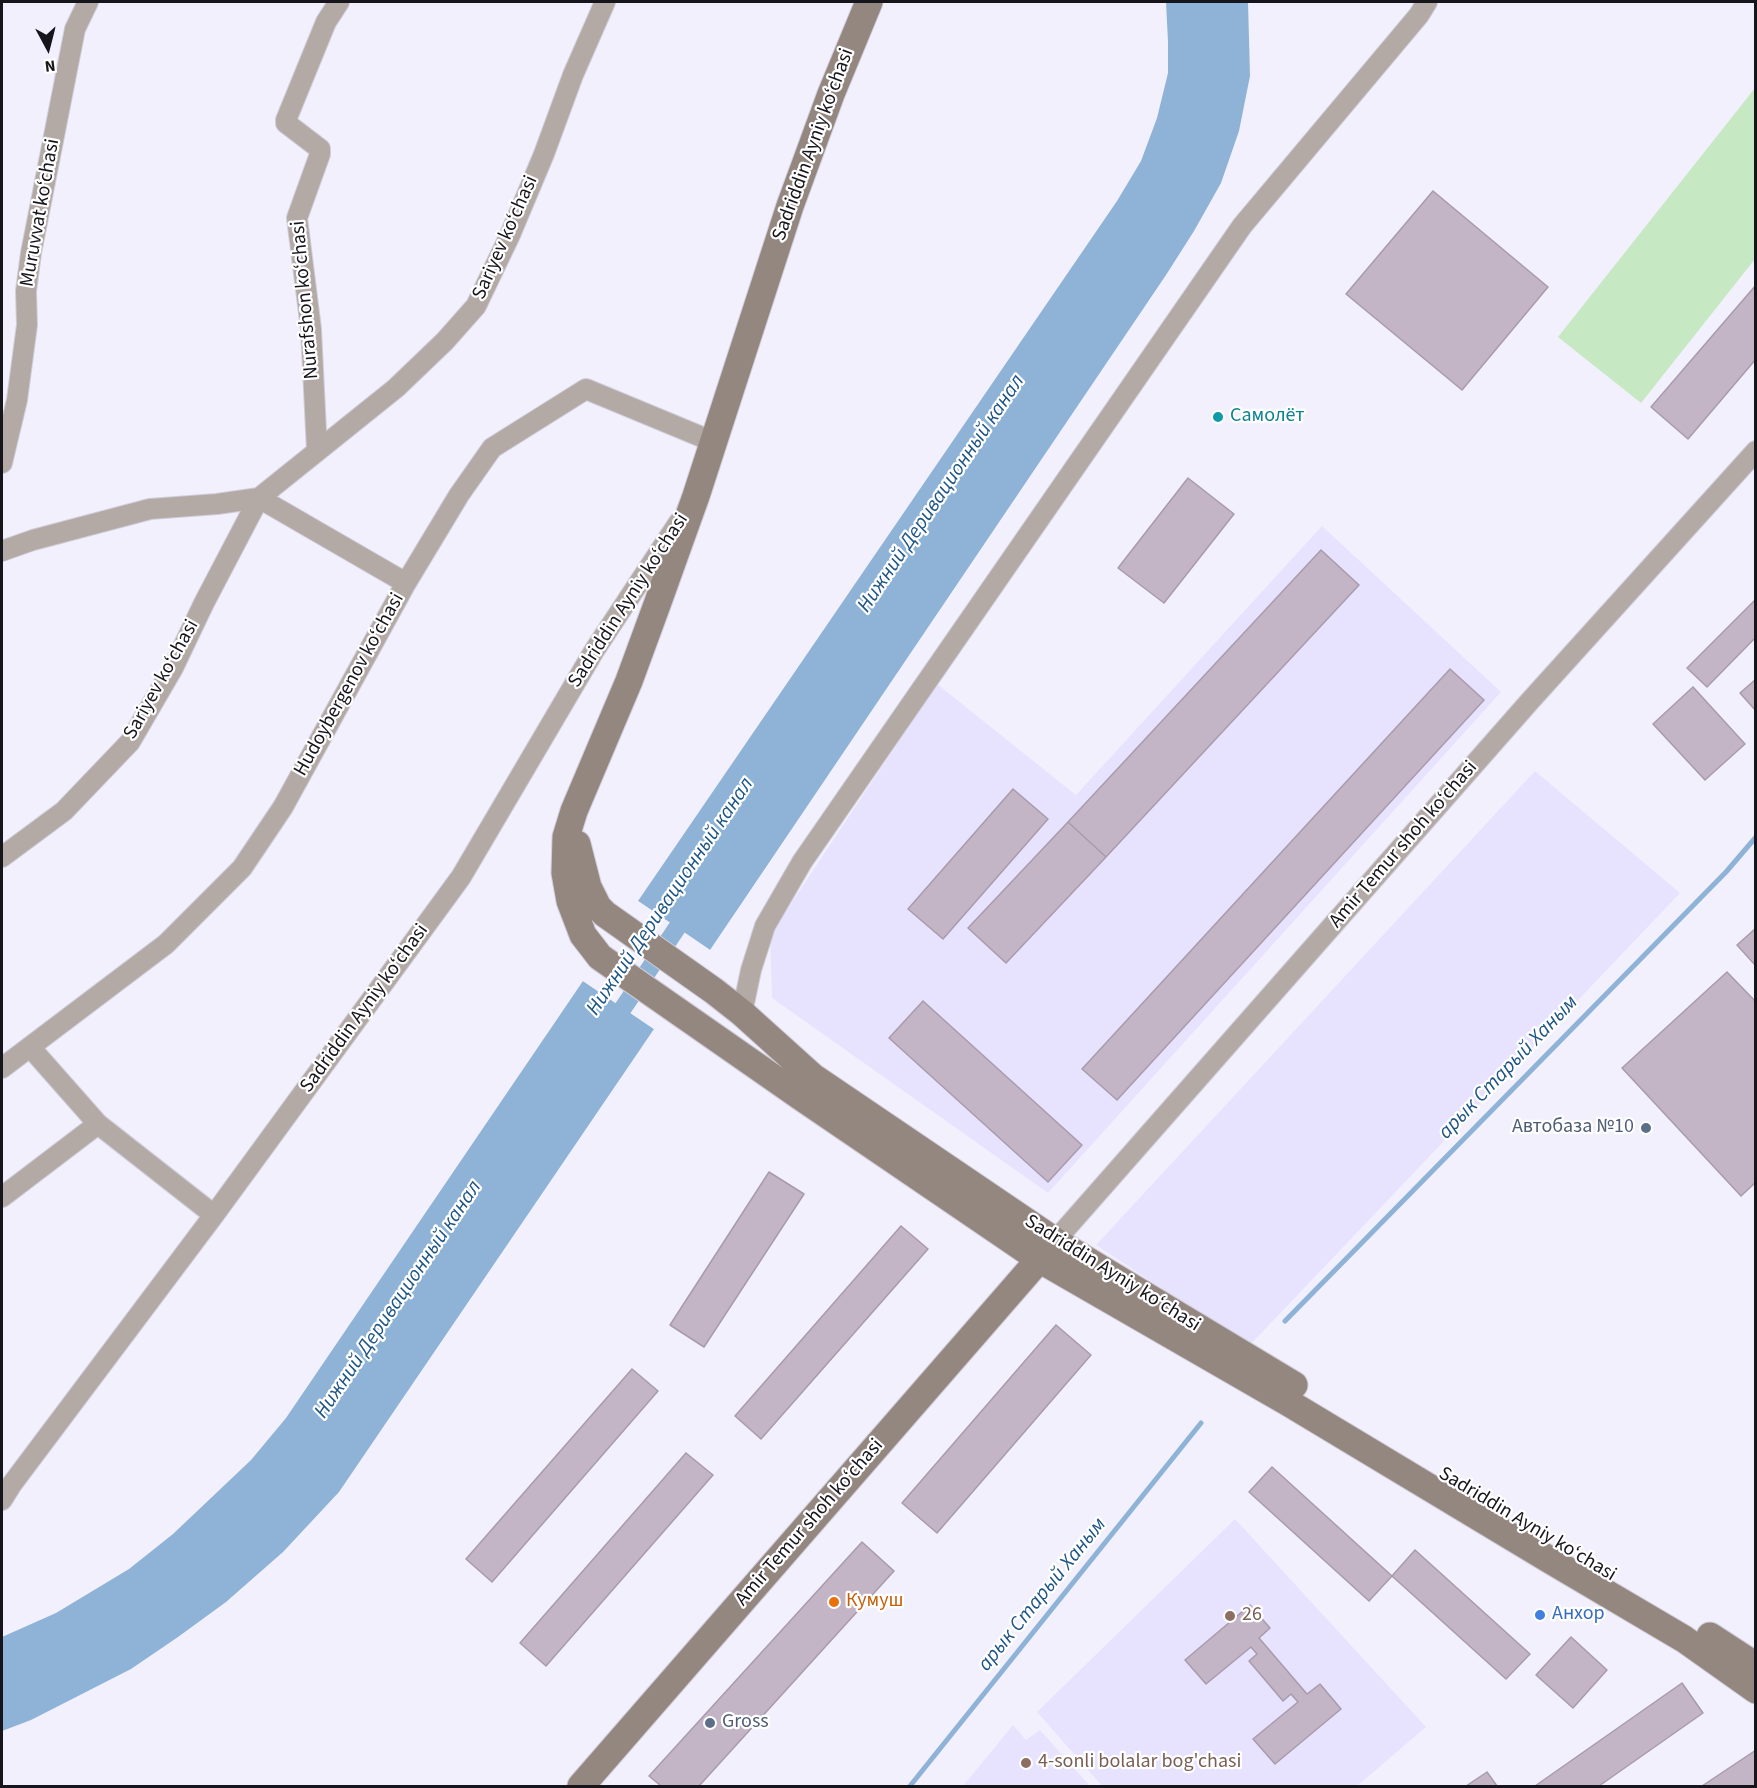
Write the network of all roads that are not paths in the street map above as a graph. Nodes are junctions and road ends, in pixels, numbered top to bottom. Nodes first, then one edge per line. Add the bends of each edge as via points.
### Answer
1 (88, 2) edge
2 (339, 2) edge
3 (605, 2) edge
4 (868, 2) edge
5 (1427, 2) edge
6 (714, 442) junction
7 (317, 451) junction
8 (1755, 451) edge
9 (2, 463) edge
10 (696, 496) junction
11 (259, 498) junction
12 (2, 551) edge
13 (406, 583) junction
14 (582, 790) junction
15 (2, 857) edge
16 (742, 1013) junction
17 (30, 1047) junction
18 (2, 1068) edge
19 (98, 1124) junction
20 (2, 1197) edge
21 (214, 1215) junction
22 (1047, 1250) junction
23 (2, 1500) edge
24 (1755, 1666) edge
25 (1755, 1690) edge
26 (581, 1786) edge

1 - 9 street, Muruvvat ko‘chasi via 75,29 31,253 17,400
2 - 7 street, Nurafshon ko‘chasi via 326,22 286,120 320,149 297,218 311,329
3 - 7 street, Sariyev ko‘chasi via 544,154 476,306 396,388
4 - 6 main road, Sadriddin Ayniy ko‘chasi via 790,206
5 - 16 street via 1242,226 802,862 765,926
6 - 10 main road, Sadriddin Ayniy ko‘chasi
6 - 13 street, Hudoybergenov ko‘chasi via 586,389 492,448
7 - 11 street, Sariyev ko‘chasi
8 - 22 street, Amir Temur shoh ko‘chasi
10 - 14 main road, Sadriddin Ayniy ko‘chasi via 629,681
10 - 21 street, Sadriddin Ayniy ko‘chasi via 594,651 461,877
11 - 12 street via 150,509
11 - 13 street
11 - 15 street, Sariyev ko‘chasi via 173,668 130,742 64,811
13 - 17 street, Hudoybergenov ko‘chasi via 283,807 242,868 165,944
14 - 16 main road, Sadriddin Ayniy ko‘chasi via 575,834 583,873 598,907
14 - 22 main road, Sadriddin Ayniy ko‘chasi via 566,837 566,881 579,926 600,957 801,1097
16 - 22 main road, Sadriddin Ayniy ko‘chasi via 813,1077
17 - 18 street, Hudoybergenov ko‘chasi
17 - 19 street
19 - 20 street
19 - 21 street
21 - 23 street, Sadriddin Ayniy ko‘chasi
22 - 24 main road, Sadriddin Ayniy ko‘chasi via 1694,1625
22 - 25 main road, Sadriddin Ayniy ko‘chasi via 1289,1403 1684,1639
22 - 26 main road, Amir Temur shoh ko‘chasi

